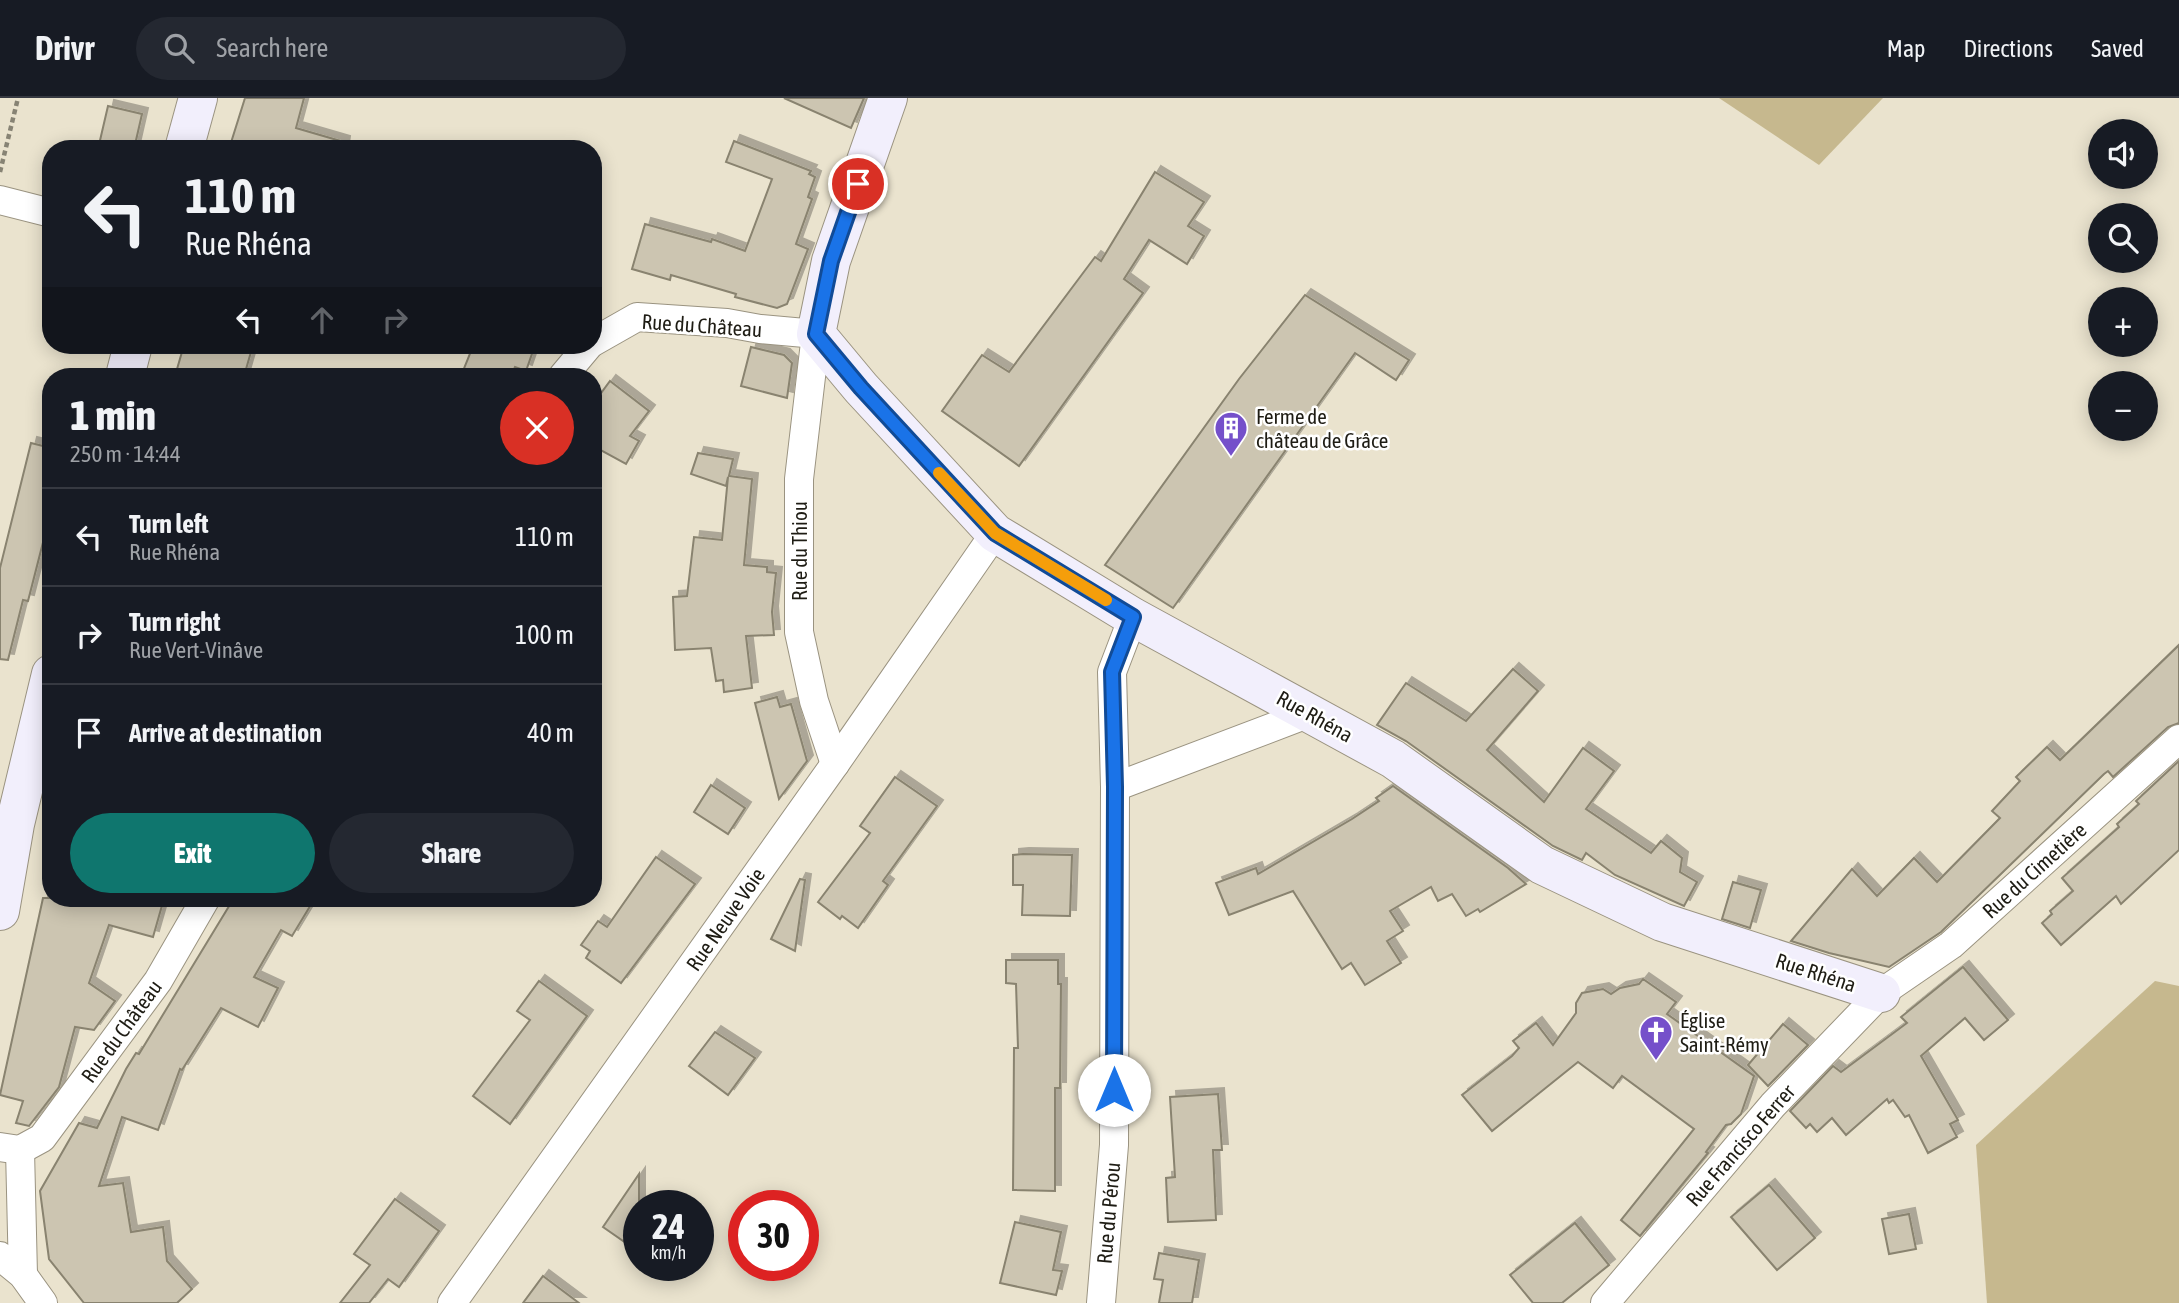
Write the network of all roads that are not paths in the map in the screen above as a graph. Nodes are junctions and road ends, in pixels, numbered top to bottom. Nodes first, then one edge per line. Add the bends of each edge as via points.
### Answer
1 (198, 98) edge
2 (888, 98) edge
3 (186, 140) edge
4 (0, 200) edge
5 (42, 211) edge
6 (816, 334) junction
7 (602, 337) edge
8 (581, 354) edge
9 (570, 368) edge
10 (995, 533) junction
11 (1133, 617) junction
12 (42, 712) edge
13 (1310, 713) junction
14 (2179, 739) edge
15 (835, 764) junction
16 (1115, 787) junction
17 (201, 907) edge
18 (0, 911) edge
19 (1881, 993) junction
20 (10, 1148) edge
21 (0, 1256) edge
22 (23, 1275) junction
23 (43, 1303) edge
24 (452, 1303) edge
25 (1101, 1303) edge
26 (1605, 1303) edge

1 - 3 street
2 - 6 street via 831,261
4 - 5 street
6 - 7 street, Rue du Château via 637,317
6 - 10 street, Rue Rhéna
6 - 15 street, Rue du Thiou via 799,479 799,632 814,701
8 - 9 street
10 - 11 street, Rue Rhéna
10 - 15 street, Rue Neuve Voie
11 - 13 street, Rue Rhéna
11 - 16 street, Rue du Pérou via 1112,672
12 - 18 street
13 - 16 street
13 - 19 street, Rue Rhéna via 1393,759 1542,865 1662,922
14 - 19 street, Rue du Cimetière via 1951,945
15 - 24 street, Rue Neuve Voie
16 - 25 street, Rue du Pérou via 1114,1145
17 - 20 street, Rue du Château via 158,981 42,1138
19 - 26 street, Rue Francisco Ferrer via 1773,1105
20 - 22 street, Rue du Château
21 - 22 street
22 - 23 street

